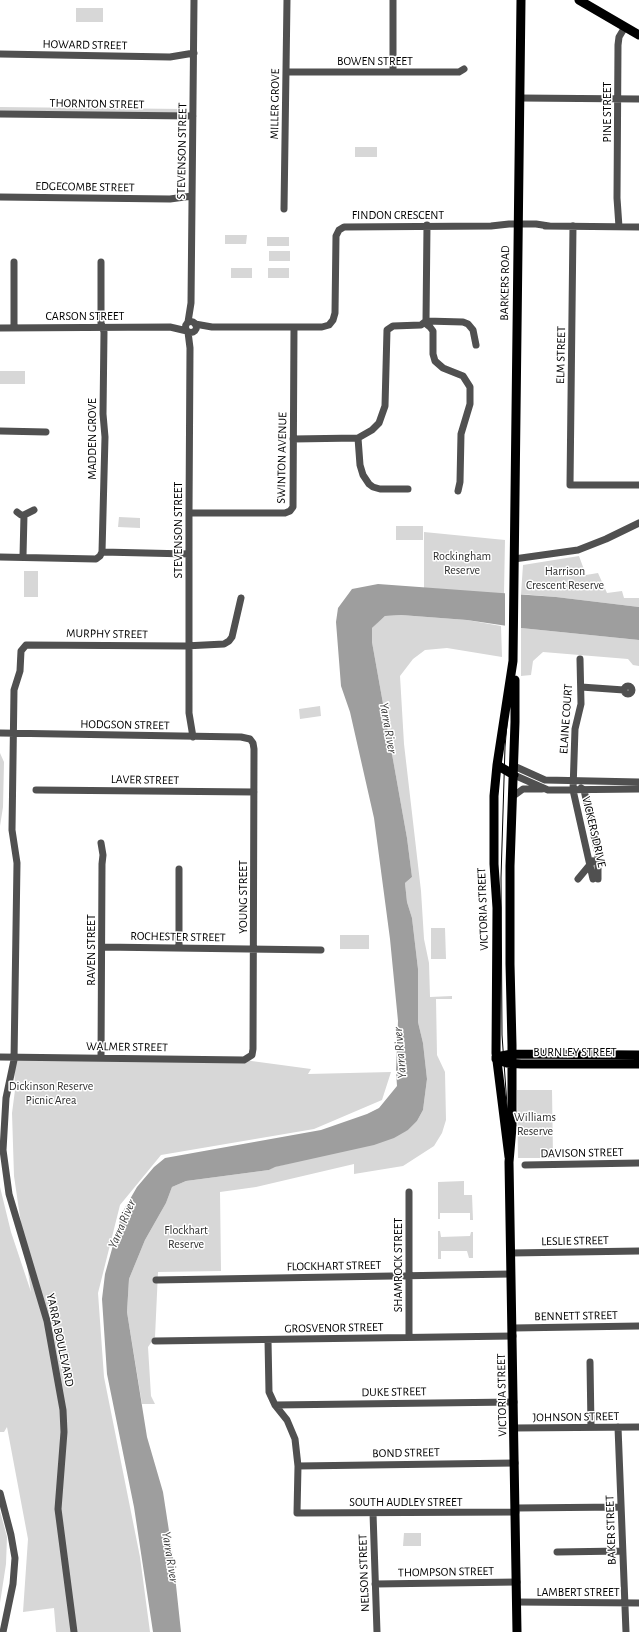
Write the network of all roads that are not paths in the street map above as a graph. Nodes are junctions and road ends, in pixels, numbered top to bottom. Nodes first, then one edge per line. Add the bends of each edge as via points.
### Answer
1 (194, 0) edge
2 (287, 0) edge
3 (393, 0) edge
4 (521, 0) edge
5 (579, 0) edge
6 (625, 27) junction
7 (639, 35) edge
8 (0, 54) edge
9 (194, 57) junction
10 (464, 69) dead end
11 (286, 72) junction
12 (393, 72) junction
13 (520, 98) junction
14 (618, 99) junction
15 (639, 99) edge
16 (0, 114) edge
17 (193, 116) junction
18 (0, 197) edge
19 (192, 199) junction
20 (284, 208) dead end
21 (427, 225) junction
22 (518, 226) junction
23 (573, 226) junction
24 (617, 227) junction
25 (639, 227) edge
26 (14, 262) dead end
27 (101, 262) dead end
28 (425, 322) junction
29 (102, 327) junction
30 (191, 327) junction
31 (294, 327) junction
32 (322, 327) joint
33 (0, 328) edge
34 (14, 328) junction
35 (476, 345) dead end
36 (0, 431) edge
37 (46, 432) dead end
38 (358, 438) junction
39 (294, 439) junction
40 (639, 486) edge
41 (408, 489) dead end
42 (458, 491) dead end
43 (34, 510) dead end
44 (16, 512) dead end
45 (189, 513) junction
46 (24, 515) junction
47 (639, 523) edge
48 (102, 552) junction
49 (189, 554) junction
50 (23, 556) junction
51 (0, 557) edge
52 (514, 563) junction
53 (241, 598) dead end
54 (189, 645) junction
55 (24, 646) joint
56 (580, 659) dead end
57 (513, 660) junction
58 (581, 687) junction
59 (624, 690) dead end
60 (0, 733) edge
61 (12, 734) junction
62 (189, 737) junction
63 (250, 739) joint
64 (498, 761) junction
65 (514, 770) junction
66 (574, 781) junction
67 (597, 782) junction
68 (639, 782) edge
69 (615, 786) junction
70 (639, 789) edge
71 (36, 790) dead end
72 (548, 790) junction
73 (574, 790) junction
74 (584, 790) junction
75 (597, 790) junction
76 (254, 792) junction
77 (512, 797) junction
78 (593, 832) junction
79 (584, 834) junction
80 (101, 843) dead end
81 (595, 844) junction
82 (591, 863) junction
83 (179, 868) dead end
84 (578, 879) dead end
85 (102, 947) junction
86 (179, 948) junction
87 (254, 950) junction
88 (321, 950) dead end
89 (602, 1054) junction
90 (252, 1055) joint
91 (639, 1055) edge
92 (0, 1057) edge
93 (14, 1057) junction
94 (101, 1058) junction
95 (496, 1058) junction
96 (512, 1059) junction
97 (639, 1064) edge
98 (601, 1065) junction
99 (509, 1157) junction
100 (639, 1163) edge
101 (525, 1165) dead end
102 (409, 1192) dead end
103 (639, 1251) edge
104 (511, 1253) junction
105 (511, 1274) junction
106 (409, 1276) junction
107 (156, 1280) dead end
108 (639, 1326) edge
109 (513, 1332) junction
110 (409, 1337) junction
111 (268, 1340) junction
112 (155, 1341) dead end
113 (590, 1362) dead end
114 (514, 1402) junction
115 (275, 1404) junction
116 (591, 1427) junction
117 (618, 1427) junction
118 (639, 1427) edge
119 (514, 1428) junction
120 (515, 1463) junction
121 (298, 1466) junction
122 (0, 1493) edge
123 (621, 1507) junction
124 (516, 1510) junction
125 (373, 1513) junction
126 (622, 1551) junction
127 (557, 1552) dead end
128 (517, 1582) junction
129 (375, 1584) junction
130 (517, 1602) junction
131 (625, 1603) junction
132 (639, 1603) edge
133 (3, 1632) edge
134 (74, 1632) edge
135 (377, 1632) edge
136 (517, 1632) edge
137 (626, 1632) edge

1 - 9 street, STEVENSON STREET
2 - 11 street, MILLER GROVE
3 - 12 street
4 - 13 main road, BARKERS ROAD
5 - 6 main road
6 - 7 main road
6 - 14 street, PINE STREET via 619,40
8 - 9 street, HOWARD STREET
9 - 17 street, STEVENSON STREET
10 - 12 street, BOWEN STREET via 459,72
11 - 12 street, BOWEN STREET
11 - 20 street, MILLER GROVE
13 - 14 street
13 - 22 main road, BARKERS ROAD
14 - 15 street
14 - 24 street, PINE STREET
16 - 17 street, THORNTON STREET
17 - 19 street, STEVENSON STREET
18 - 19 street, EDGECOMBE STREET
19 - 30 street, STEVENSON STREET
21 - 22 street, FINDON CRESCENT
21 - 28 street
21 - 32 street, FINDON CRESCENT via 350,226 339,230 336,240 335,313 332,322
22 - 23 street, FINDON CRESCENT
22 - 52 main road, BARKERS ROAD
23 - 24 street, FINDON CRESCENT
23 - 40 street, ELM STREET via 570,485
24 - 25 street, FINDON CRESCENT
26 - 34 street
27 - 29 street, MADDEN GROVE
28 - 35 street via 468,324 473,330
28 - 38 street via 419,326 393,326 387,330 384,412 376,427
28 - 42 street via 433,331 433,354 436,361 443,368 463,376 470,387 470,404 461,434
29 - 30 street, CARSON STREET
29 - 34 street, CARSON STREET
29 - 48 street, MADDEN GROVE
30 - 31 street, CARSON STREET
30 - 45 street, STEVENSON STREET
31 - 32 street, CARSON STREET
31 - 39 street, SWINTON AVENUE
33 - 34 street, CARSON STREET
36 - 37 street
38 - 39 street
38 - 41 street via 360,465 369,484 380,489
39 - 45 street, SWINTON AVENUE via 293,504 290,511
43 - 46 street
44 - 46 street
45 - 49 street, STEVENSON STREET
46 - 50 street
47 - 52 street via 578,550
48 - 49 street
48 - 50 street via 96,559
49 - 54 street, STEVENSON STREET
50 - 51 street
52 - 57 main road, VICTORIA STREET
53 - 54 street, MURPHY STREET via 229,641 221,644
54 - 55 street, MURPHY STREET
54 - 62 street, STEVENSON STREET
55 - 61 street, YARRA BOULEVARD via 14,690
56 - 58 street, ELAINE COURT
57 - 64 main road, VICTORIA STREET
57 - 65 main road, VICTORIA STREET
58 - 59 street
58 - 66 street, ELAINE COURT via 575,729
60 - 61 street, HODGSON STREET
61 - 62 street, HODGSON STREET
61 - 93 street, YARRA BOULEVARD via 12,830 16,863
62 - 63 street, HODGSON STREET
63 - 76 street, YOUNG STREET via 254,750
64 - 65 main road
64 - 95 main road, VICTORIA STREET via 494,790 497,908
65 - 66 street via 545,780
65 - 72 street
65 - 77 main road, VICTORIA STREET
66 - 67 street
66 - 73 street, ELAINE COURT
66 - 74 street
67 - 69 street
67 - 75 street
68 - 69 street
69 - 70 street
69 - 75 street
71 - 76 street, LAVER STREET
72 - 73 street
72 - 77 street via 524,789
73 - 74 street
73 - 79 street, VICKERS DRIVE
74 - 75 street
74 - 78 street, VICKERS DRIVE
76 - 87 street, YOUNG STREET
77 - 96 main road, VICTORIA STREET
78 - 79 street
78 - 81 street, VICKERS DRIVE
79 - 82 street, VICKERS DRIVE
80 - 85 street, RAVEN STREET
81 - 82 street via 592,849 594,859
81 - 82 street, VICKERS DRIVE via 598,855 596,879
82 - 84 street
83 - 86 street
85 - 86 street, ROCHESTER STREET
85 - 94 street, RAVEN STREET
86 - 87 street, ROCHESTER STREET
87 - 88 street, ROCHESTER STREET
87 - 90 street, YOUNG STREET
89 - 91 main road, BURNLEY STREET
89 - 96 main road, BURNLEY STREET
89 - 98 main road
90 - 94 street, WALMER STREET via 244,1060
92 - 93 street, WALMER STREET
93 - 94 street, WALMER STREET
93 - 134 street, YARRA BOULEVARD via 4,1120 6,1182 46,1321 62,1410 64,1432 58,1509
95 - 96 main road
95 - 99 main road, VICTORIA STREET
96 - 98 main road, BURNLEY STREET
96 - 99 main road, VICTORIA STREET via 512,1127
97 - 98 main road, BURNLEY STREET
99 - 104 main road, VICTORIA STREET
100 - 101 street, DAVISON STREET
102 - 106 street, SHAMROCK STREET
103 - 104 street, LESLIE STREET
104 - 105 main road, VICTORIA STREET
105 - 106 street, FLOCKHART STREET
105 - 109 main road, VICTORIA STREET
106 - 107 street, FLOCKHART STREET
106 - 110 street, SHAMROCK STREET
108 - 109 street, BENNETT STREET
109 - 110 street, GROSVENOR STREET
109 - 114 main road, VICTORIA STREET
110 - 111 street, GROSVENOR STREET
111 - 112 street, GROSVENOR STREET
111 - 115 street via 269,1392
113 - 116 street
114 - 115 street, DUKE STREET
114 - 119 main road, VICTORIA STREET
115 - 121 street via 293,1432
116 - 117 street, JOHNSON STREET
116 - 119 street, JOHNSON STREET
117 - 118 street, JOHNSON STREET
117 - 123 street, BAKER STREET
119 - 120 main road, VICTORIA STREET
120 - 121 street, BOND STREET
120 - 124 main road, VICTORIA STREET
121 - 125 street, SOUTH AUDLEY STREET via 298,1513
122 - 133 street via 15,1558 13,1584
123 - 124 street, SOUTH AUDLEY STREET
123 - 126 street, BAKER STREET
124 - 125 street, SOUTH AUDLEY STREET
124 - 128 main road, VICTORIA STREET
125 - 129 street, NELSON STREET
126 - 127 street
126 - 131 street, BAKER STREET
128 - 129 street, THOMPSON STREET
128 - 130 main road, VICTORIA STREET
129 - 135 street, NELSON STREET
130 - 131 street, LAMBERT STREET
130 - 136 main road, VICTORIA STREET
131 - 132 street, LAMBERT STREET
131 - 137 street, BAKER STREET

